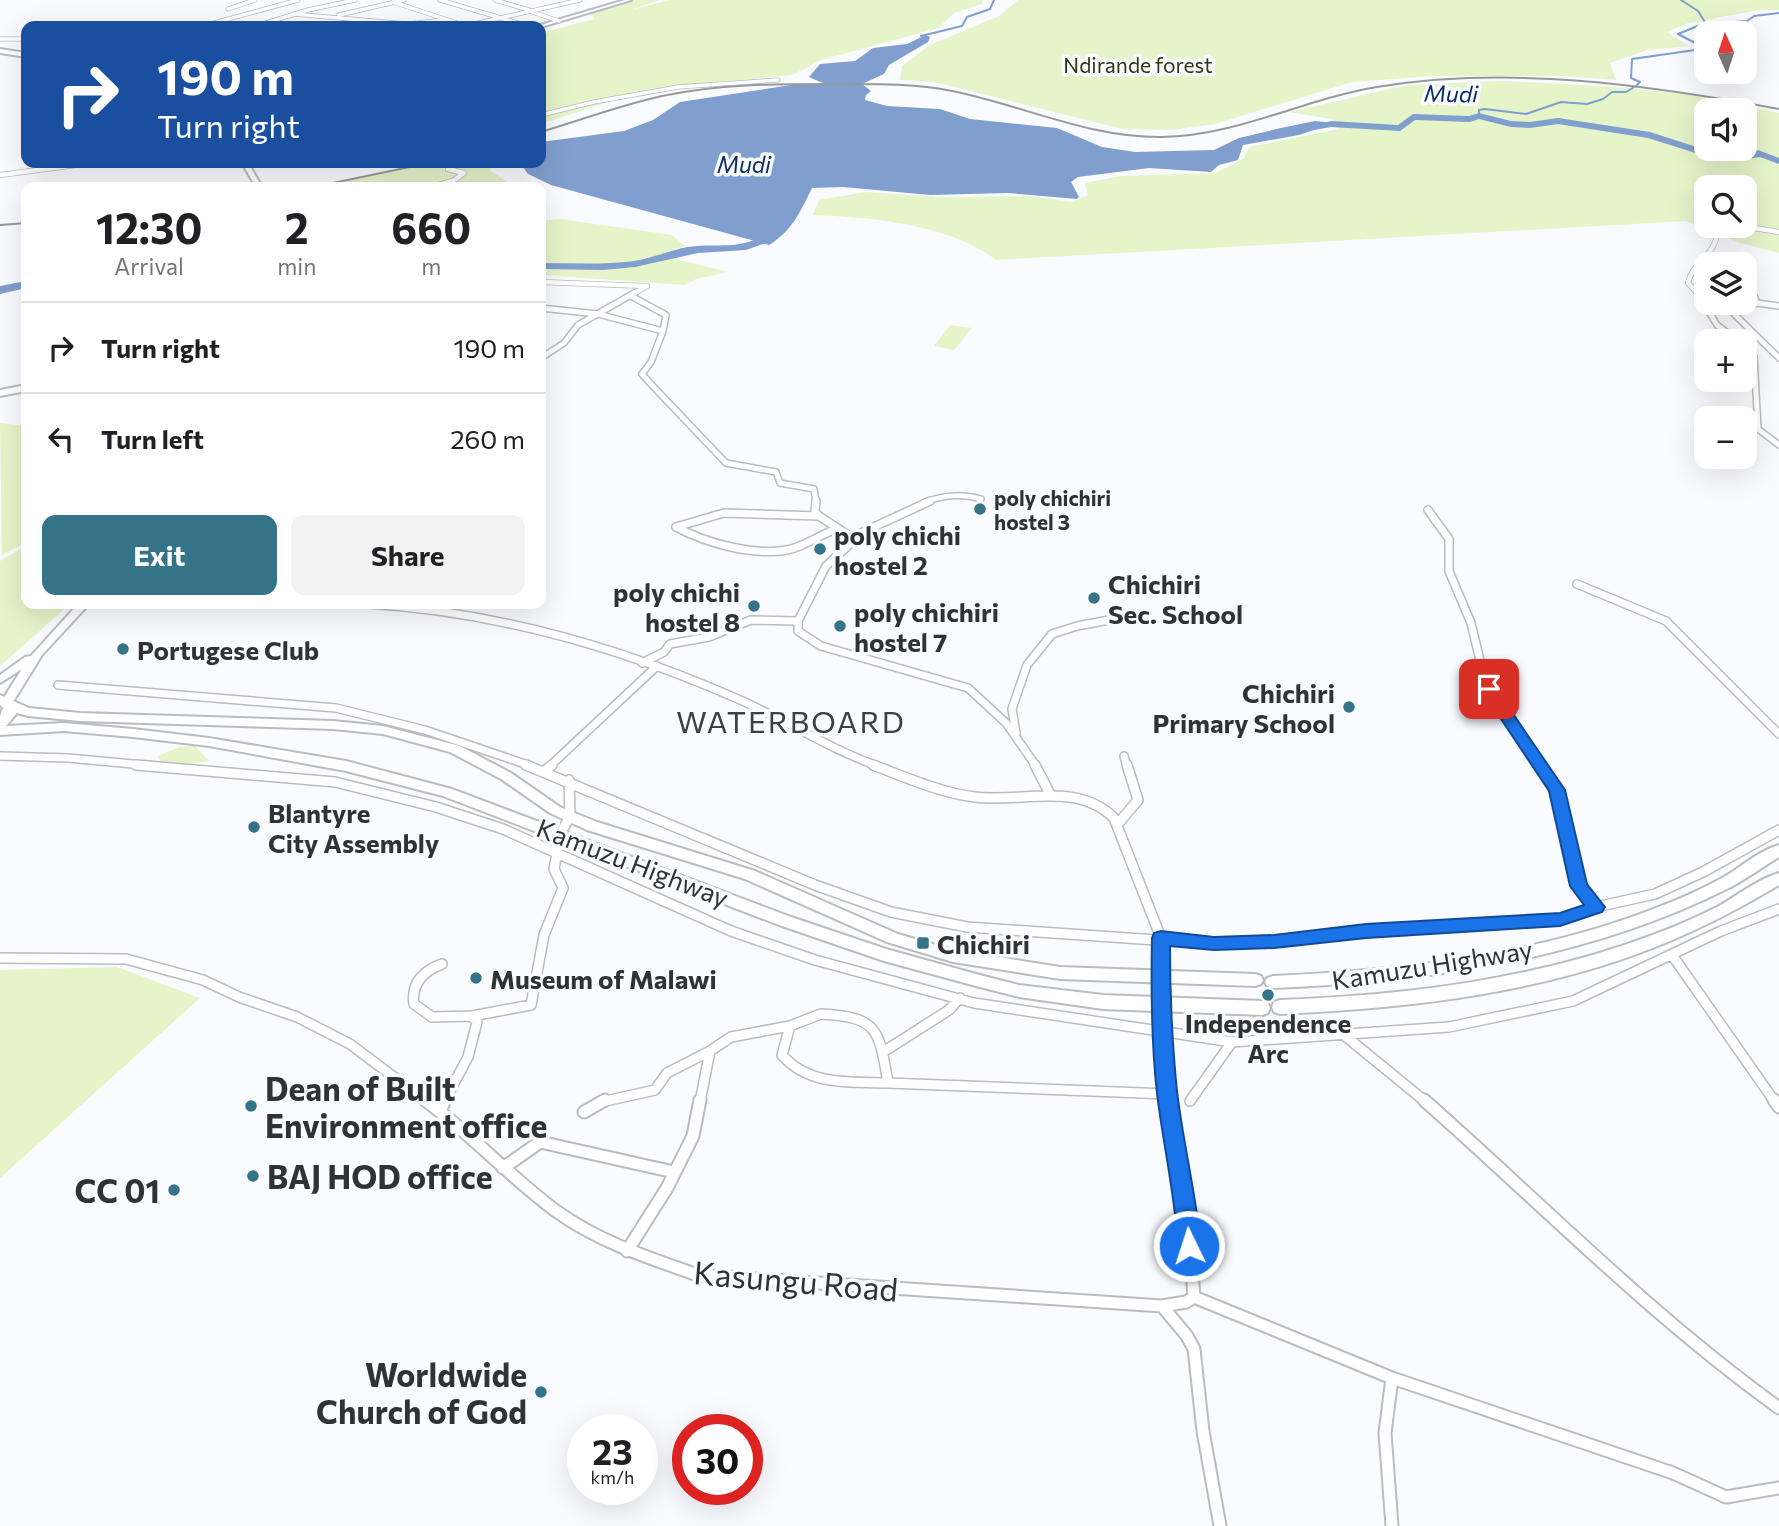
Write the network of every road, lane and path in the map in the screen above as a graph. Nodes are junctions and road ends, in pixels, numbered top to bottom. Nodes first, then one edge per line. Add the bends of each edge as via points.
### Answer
1 (255, 0) edge
2 (298, 0) edge
3 (355, 0) edge
4 (404, 0) edge
5 (440, 0) edge
6 (499, 0) edge
7 (559, 0) edge
8 (580, 0) edge
9 (629, 0) edge
10 (393, 2) junction
11 (568, 3) junction
12 (228, 9) dead end
13 (531, 11) junction
14 (293, 15) junction
15 (335, 18) junction
16 (501, 18) junction
17 (444, 20) junction
18 (224, 21) edge
19 (273, 21) edge
20 (372, 21) edge
21 (435, 21) edge
22 (448, 21) edge
23 (488, 21) edge
24 (511, 21) edge
25 (559, 21) junction
26 (546, 24) edge
27 (0, 39) edge
28 (21, 39) edge
29 (0, 51) edge
30 (21, 54) edge
31 (778, 80) dead end
32 (546, 114) edge
33 (53, 168) edge
34 (448, 169) dead end
35 (0, 175) edge
36 (449, 182) edge
37 (1779, 232) edge
38 (546, 282) edge
39 (631, 296) junction
40 (1757, 303) edge
41 (1779, 306) edge
42 (546, 309) edge
43 (598, 314) junction
44 (1735, 315) edge
45 (1722, 329) edge
46 (663, 331) junction
47 (546, 355) edge
48 (1779, 358) edge
49 (21, 389) edge
50 (1756, 392) edge
51 (0, 393) edge
52 (1779, 445) edge
53 (981, 499) dead end
54 (1427, 510) dead end
55 (819, 516) junction
56 (837, 529) junction
57 (850, 538) junction
58 (1577, 584) dead end
59 (79, 609) edge
60 (424, 609) edge
61 (1147, 613) dead end
62 (797, 621) junction
63 (38, 653) junction
64 (642, 663) junction
65 (657, 666) junction
66 (0, 680) edge
67 (58, 685) dead end
68 (6, 702) edge
69 (0, 725) edge
70 (0, 731) edge
71 (1016, 733) junction
72 (1779, 734) edge
73 (0, 756) edge
74 (1124, 756) dead end
75 (546, 770) junction
76 (569, 780) junction
77 (1051, 796) junction
78 (570, 817) junction
79 (1117, 825) junction
80 (1779, 830) edge
81 (561, 834) junction
82 (1779, 850) edge
83 (558, 852) junction
84 (1779, 878) edge
85 (1596, 907) junction
86 (1779, 909) edge
87 (1161, 938) junction
88 (1672, 955) junction
89 (0, 958) edge
90 (442, 964) dead end
91 (1160, 979) junction
92 (1255, 980) dead end
93 (1273, 982) dead end
94 (960, 998) junction
95 (1160, 1005) junction
96 (472, 1016) junction
97 (790, 1026) junction
98 (1163, 1032) junction
99 (1344, 1035) junction
100 (1232, 1042) junction
101 (710, 1051) junction
102 (883, 1052) junction
103 (888, 1083) junction
104 (1167, 1094) junction
105 (1190, 1101) dead end
106 (1779, 1107) edge
107 (440, 1111) junction
108 (584, 1112) dead end
109 (503, 1168) junction
110 (674, 1172) junction
111 (626, 1251) junction
112 (1194, 1297) junction
113 (1162, 1306) junction
114 (1392, 1378) junction
115 (1779, 1408) edge
116 (1779, 1488) edge
117 (1220, 1526) edge
118 (1392, 1526) edge

1 - 12 street
2 - 18 street
3 - 14 street
4 - 10 street
5 - 16 street
6 - 13 street
7 - 11 street
8 - 11 street
9 - 25 street
10 - 15 street
10 - 17 street
11 - 13 street
13 - 16 street
13 - 25 street
14 - 15 street
14 - 19 street
15 - 20 street
16 - 23 street
16 - 24 street
17 - 21 street
17 - 22 street
25 - 26 street
27 - 28 street
29 - 30 main road
31 - 32 street via 678,87
33 - 35 street
34 - 36 street via 464,173
37 - 45 street via 1710,226 1717,232 1717,241 1709,257 1689,275 1689,283
38 - 39 street via 647,286
39 - 43 street
39 - 46 street via 666,315
40 - 41 street
42 - 43 street
43 - 46 street
43 - 47 street via 578,325 564,343
44 - 48 street
46 - 55 street via 642,374 726,463 769,469 776,472 780,483 814,489
49 - 51 main road
50 - 52 street via 1758,429
53 - 57 street via 948,495
54 - 85 street via 1449,539 1449,571 1471,623 1485,681 1557,790 1578,886
55 - 56 street
55 - 56 street via 724,513 676,527 719,544 779,550
56 - 57 street
57 - 62 street via 849,546 826,566
58 - 72 street via 1666,621
59 - 63 main road
60 - 64 street via 547,633
61 - 71 street via 1052,634 1027,665 1012,709
62 - 64 street via 751,620 709,637 670,644
62 - 71 street via 801,635 821,646 968,688 987,701
63 - 66 main road
63 - 68 main road
64 - 65 street
65 - 75 street
65 - 77 street via 739,699 827,746 960,794 992,800
67 - 75 street via 340,708 419,726
68 - 69 highway via 10,713
68 - 78 highway, Kamuzu Highway via 28,712 80,717 333,724 383,730 479,761
70 - 81 highway, Kamuzu Highway via 64,727 278,753 447,792
71 - 77 street
73 - 83 street via 335,782 436,807
74 - 79 street via 1138,800
75 - 76 street
76 - 78 street
76 - 87 street via 842,896 901,916 945,926 1132,940
77 - 79 street via 1099,803
78 - 81 street
78 - 91 highway, Kamuzu Highway via 750,875 893,938 953,956 1060,973
79 - 87 street
80 - 85 street via 1655,894
81 - 83 street
81 - 95 highway, Kamuzu Highway via 884,955 1019,990
82 - 93 highway, Kamuzu Highway via 1755,867 1678,904 1579,939 1416,972
83 - 94 street via 786,951
83 - 96 street via 554,869 563,888 544,936 531,1005
84 - 95 highway, Kamuzu Highway via 1745,900 1658,942 1572,968 1430,996 1323,1006
85 - 87 street via 1560,919 1366,931 1274,942 1214,944
86 - 88 street
87 - 91 street
88 - 99 street via 1573,1001 1448,1027
88 - 106 street
89 - 107 street, Kasungu Road via 126,959 203,980 297,1017 350,1044
90 - 96 street via 421,975 414,987 414,1004 432,1017
91 - 92 highway, Kamuzu Highway
91 - 95 street
94 - 98 street
94 - 102 street via 949,1010
95 - 98 street
96 - 107 street via 477,1022 470,1052
97 - 101 street via 731,1038
97 - 102 street via 821,1014 863,1019 875,1029
97 - 103 street via 782,1055 799,1073 835,1081
98 - 100 street
98 - 104 street
99 - 100 street
99 - 115 street via 1443,1116 1713,1361
100 - 105 street
101 - 108 street via 667,1073 655,1090 604,1100
101 - 110 street via 692,1136
102 - 103 street
103 - 104 street
104 - 112 street via 1185,1196
107 - 109 street, Kasungu Road
109 - 110 street via 540,1142
109 - 111 street, Kasungu Road via 559,1213
110 - 111 street
111 - 113 street, Kasungu Road via 717,1278
112 - 113 street, Kasungu Road
112 - 114 street
113 - 117 street via 1194,1349
114 - 116 street via 1673,1473 1726,1497
114 - 118 street via 1384,1437

